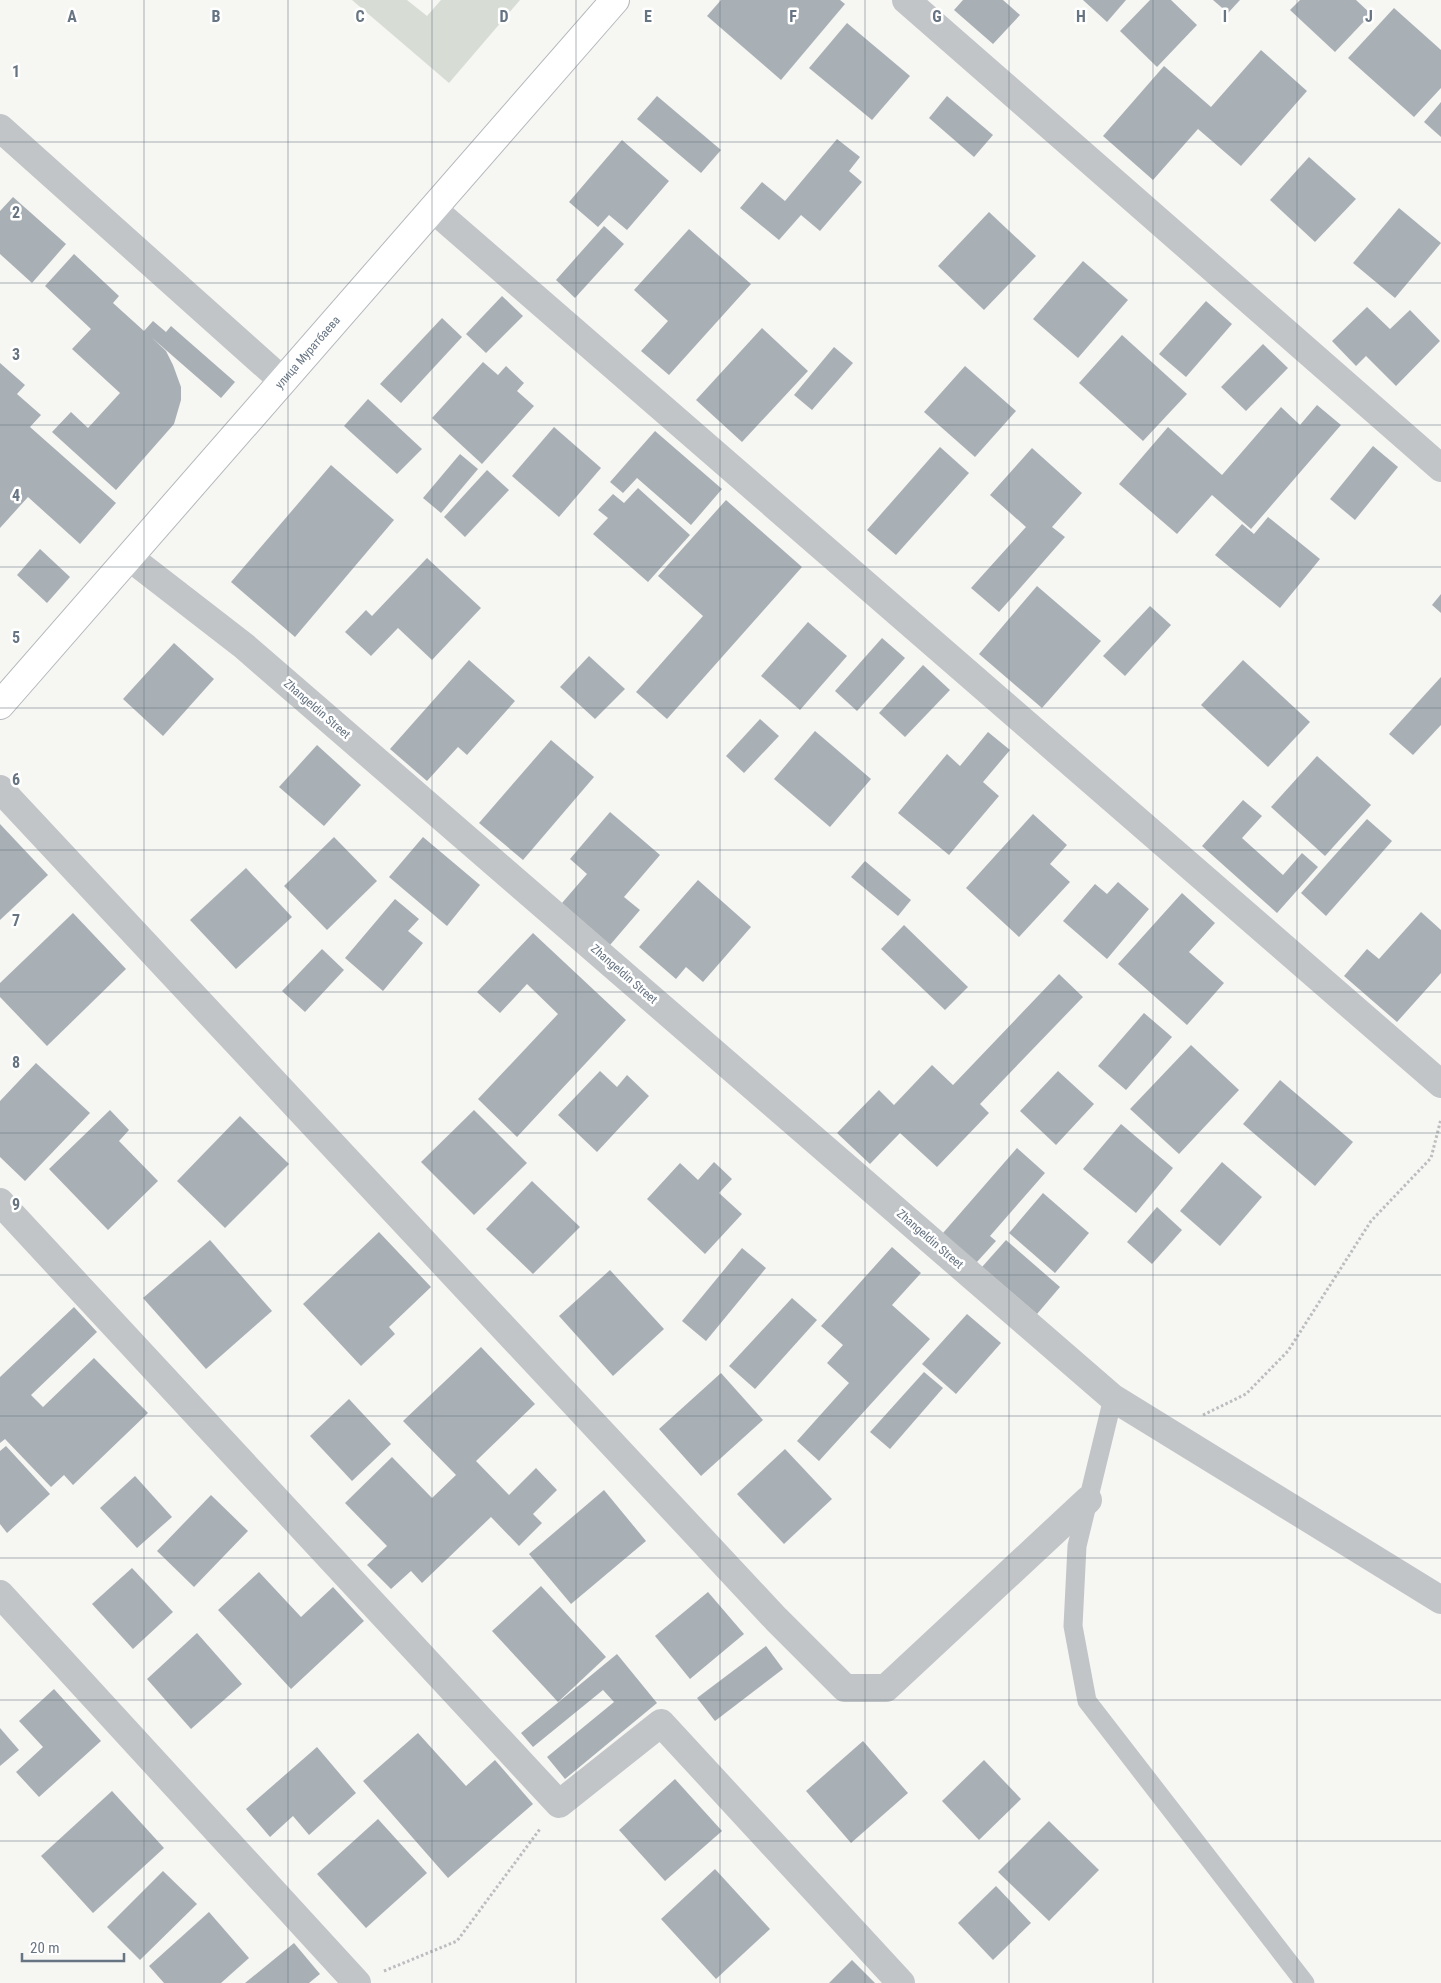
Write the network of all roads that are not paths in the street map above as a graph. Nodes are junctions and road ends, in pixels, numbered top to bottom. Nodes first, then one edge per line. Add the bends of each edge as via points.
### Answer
1 (615, 0) edge
2 (906, 0) edge
3 (0, 128) edge
4 (433, 209) junction
5 (284, 381) junction
6 (1441, 468) edge
7 (129, 557) junction
8 (0, 705) edge
9 (0, 789) edge
10 (1441, 1084) edge
11 (0, 1202) edge
12 (1113, 1398) junction
13 (1088, 1500) junction
14 (0, 1594) edge
15 (1441, 1600) edge
16 (356, 1983) edge
17 (901, 1983) edge
18 (1305, 1983) edge

1 - 4 street, улица Муратбаева
2 - 6 street
3 - 5 street
4 - 5 street, улица Муратбаева
4 - 10 street
5 - 7 street, улица Муратбаева
7 - 8 street, улица Муратбаева
7 - 12 street, Zhangeldin Street via 244,646
9 - 13 street via 776,1619 845,1688 886,1688
11 - 17 street via 558,1804 661,1723
12 - 13 lane
12 - 15 street, Zhangeldin Street
13 - 18 lane via 1077,1546 1073,1626 1087,1701
14 - 16 street

